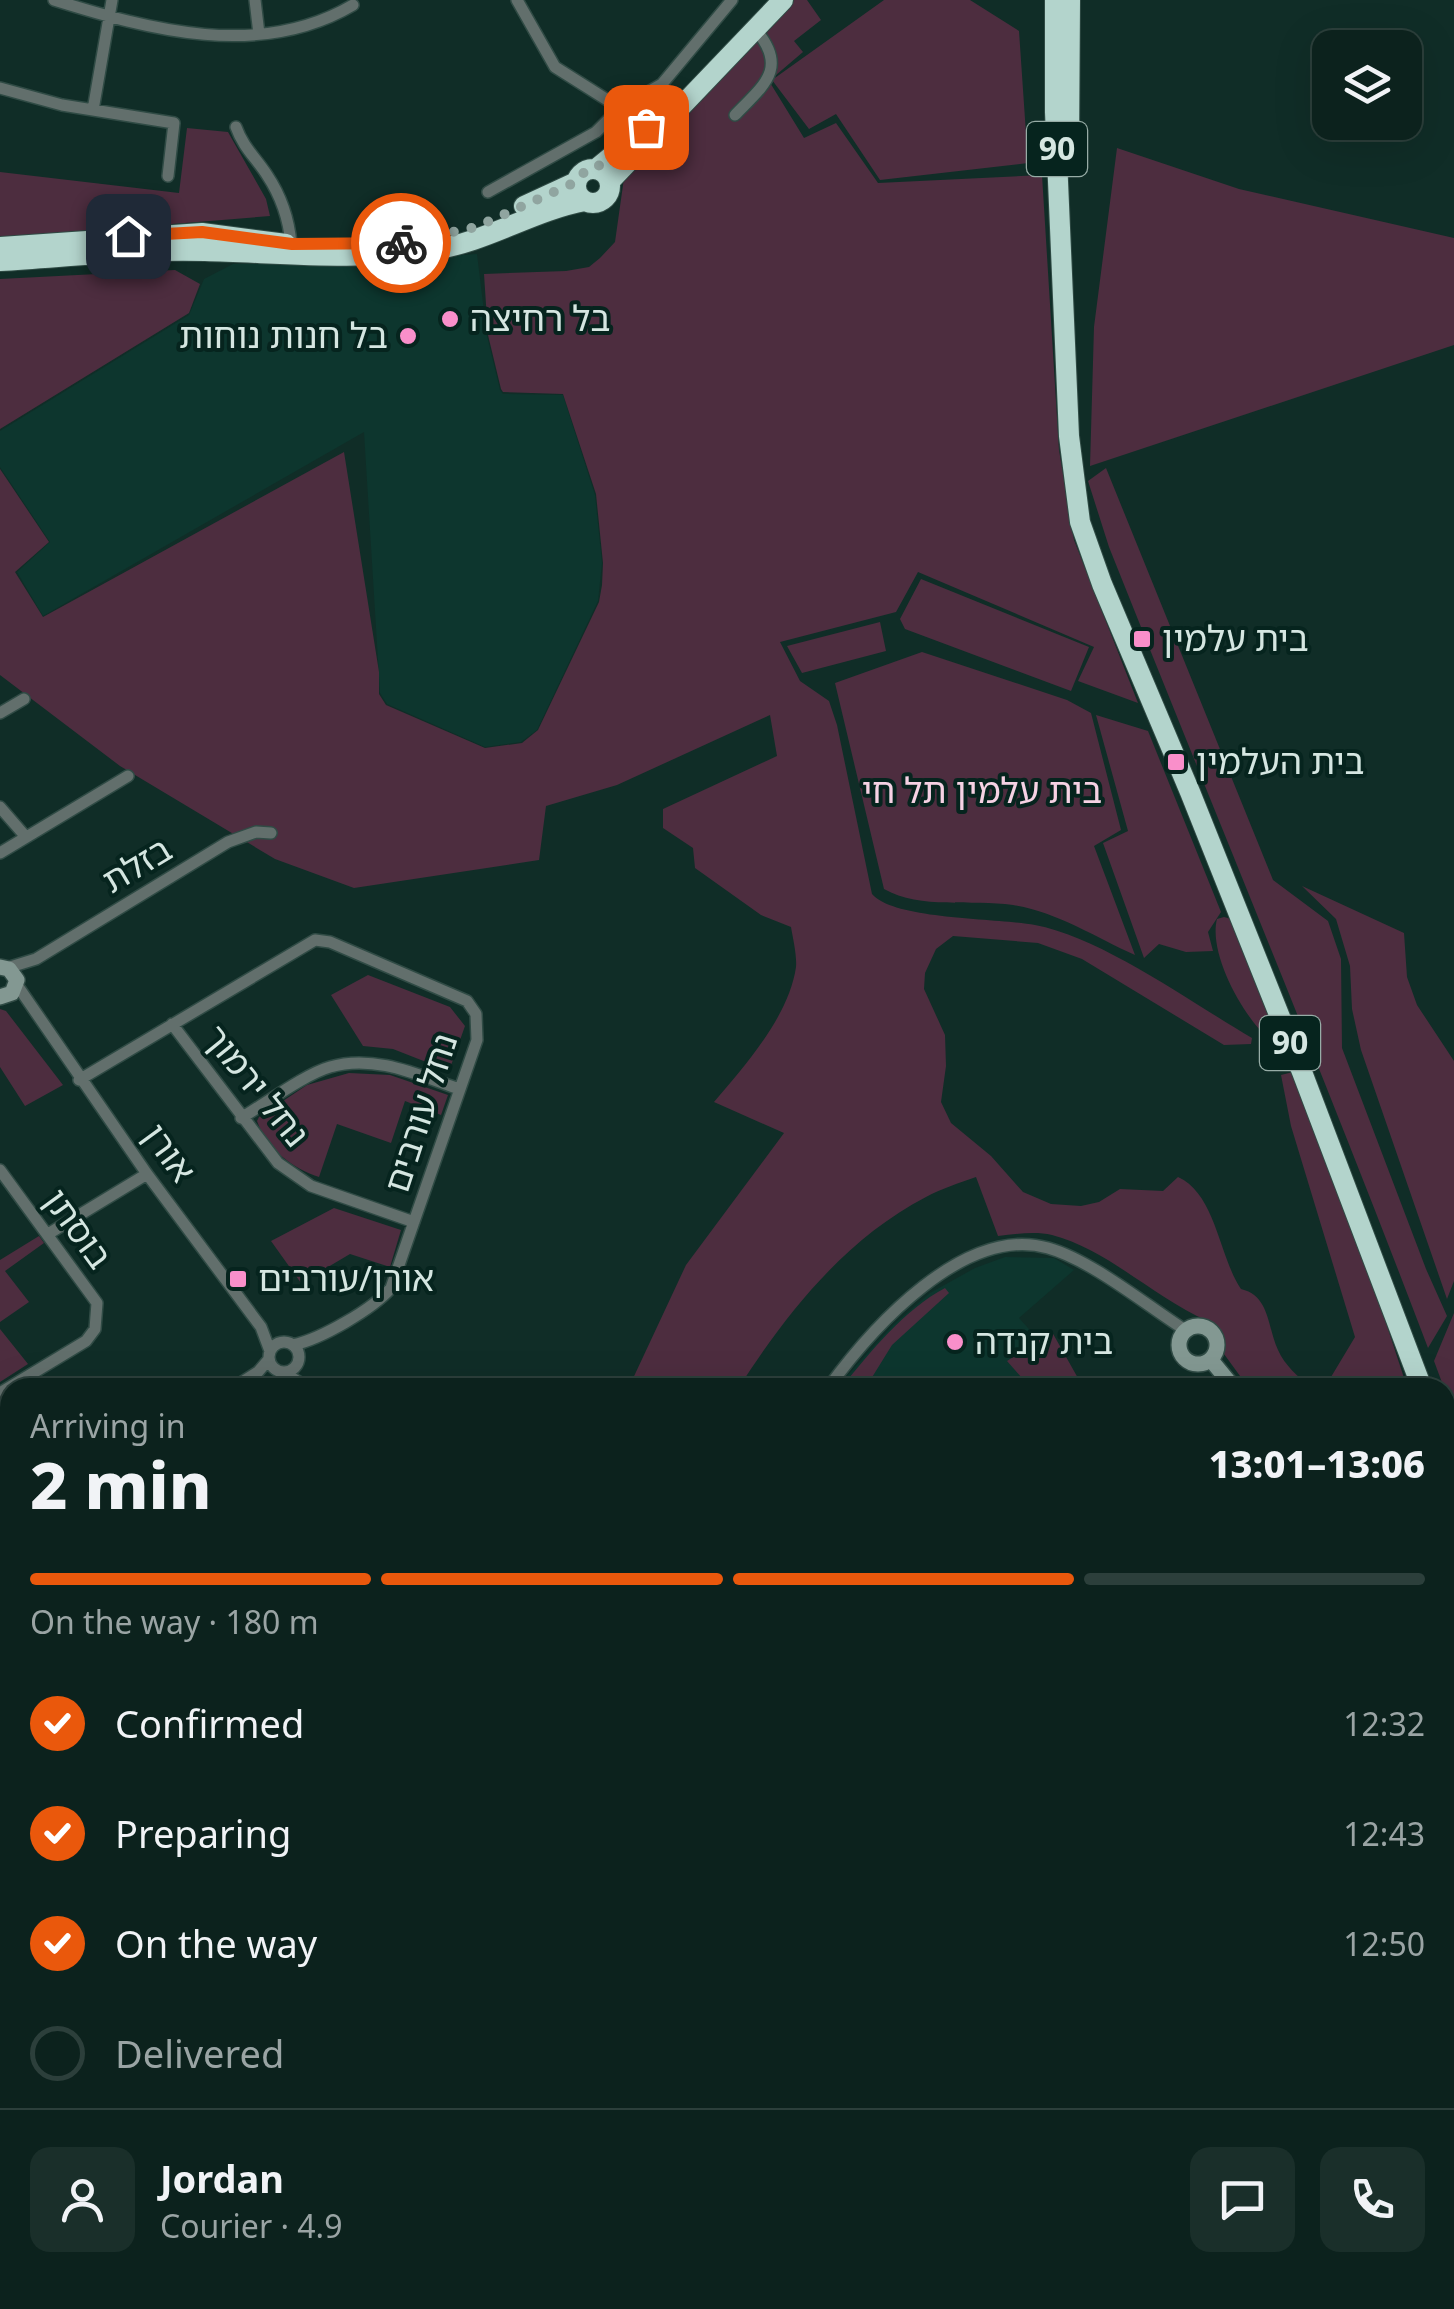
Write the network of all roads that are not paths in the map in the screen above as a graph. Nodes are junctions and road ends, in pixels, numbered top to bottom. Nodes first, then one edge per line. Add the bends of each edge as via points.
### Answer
1 (54, 0) edge
2 (112, 0) edge
3 (255, 0) edge
4 (517, 0) edge
5 (732, 0) edge
6 (768, 0) edge
7 (782, 0) edge
8 (1055, 0) edge
9 (1070, 0) edge
10 (353, 5) dead end
11 (110, 16) junction
12 (755, 29) junction
13 (260, 34) junction
14 (0, 88) edge
15 (620, 108) junction
16 (93, 110) junction
17 (735, 115) dead end
18 (236, 127) dead end
19 (603, 175) junction
20 (168, 176) dead end
21 (581, 191) junction
22 (488, 192) dead end
23 (292, 244) junction
24 (0, 247) edge
25 (0, 261) edge
26 (1064, 298) junction
27 (24, 699) dead end
28 (0, 713) edge
29 (128, 776) dead end
30 (0, 808) edge
31 (270, 832) dead end
32 (26, 837) junction
33 (0, 853) edge
34 (7, 972) edge
35 (0, 997) edge
36 (36, 1018) junction
37 (172, 1024) junction
38 (79, 1080) junction
39 (460, 1089) junction
40 (241, 1118) junction
41 (0, 1170) edge
42 (147, 1174) junction
43 (414, 1222) junction
44 (48, 1234) junction
45 (256, 1321) junction
46 (1185, 1330) junction
47 (315, 1338) junction
48 (289, 1343) junction
49 (269, 1355) junction
50 (299, 1359) junction
51 (1211, 1360) junction
52 (280, 1372) junction
53 (252, 1376) junction
54 (25, 1378) edge
55 (249, 1378) edge
56 (290, 1378) edge
57 (305, 1378) edge
58 (836, 1378) edge
59 (1226, 1378) edge
60 (1418, 1378) edge

1 - 11 street
2 - 11 street
3 - 13 street
4 - 15 street via 555,68
5 - 15 street via 662,84
6 - 19 highway
7 - 12 highway
8 - 26 highway, 90
9 - 26 highway, 90
10 - 13 street via 316,23
11 - 13 street via 195,34
11 - 16 street
12 - 17 street via 769,46 772,69
12 - 19 highway
14 - 16 street
15 - 22 street via 596,132
16 - 20 street via 174,123
18 - 23 street via 276,190
19 - 21 highway via 586,170
19 - 21 highway via 606,197 596,203
21 - 23 highway via 452,234 399,243
21 - 25 highway via 485,237 410,253 139,251
23 - 24 highway via 202,232
26 - 60 highway, 90 via 1069,436 1086,543 1302,1072
27 - 28 street
29 - 32 street
30 - 32 street
31 - 34 street, בזלת via 228,842
32 - 33 street
34 - 35 street via 12,993
34 - 36 street, אורן
35 - 36 street, אורן
36 - 38 street, אורן
37 - 38 street, נחל עורבים
37 - 39 street, נחל עורבים via 304,944 324,940 467,1001 478,1026
37 - 40 street, נחל ירמוך
38 - 42 street, אורן
39 - 40 street via 404,1070 354,1063 322,1070
39 - 43 street, נחל עורבים
40 - 43 street, נחל ירמוך via 267,1152 311,1186
41 - 44 street, בוסתן
42 - 44 street
42 - 45 street, אורן
43 - 47 street, נחל עורבים via 391,1288
44 - 54 street, בוסתן via 97,1304 96,1329
45 - 48 street, אורן
45 - 49 street, אורן
46 - 51 street via 1178,1342 1184,1359
46 - 51 street via 1211,1330 1218,1344
46 - 58 street via 1070,1256 1044,1246 1002,1247 983,1251 887,1314
47 - 48 street, נחל עורבים
47 - 50 street, נחל עורבים
48 - 49 street via 274,1345
48 - 50 street
49 - 52 street
49 - 53 street
50 - 52 street via 295,1368
50 - 57 street
51 - 59 street
52 - 53 street
52 - 56 street
53 - 55 street

